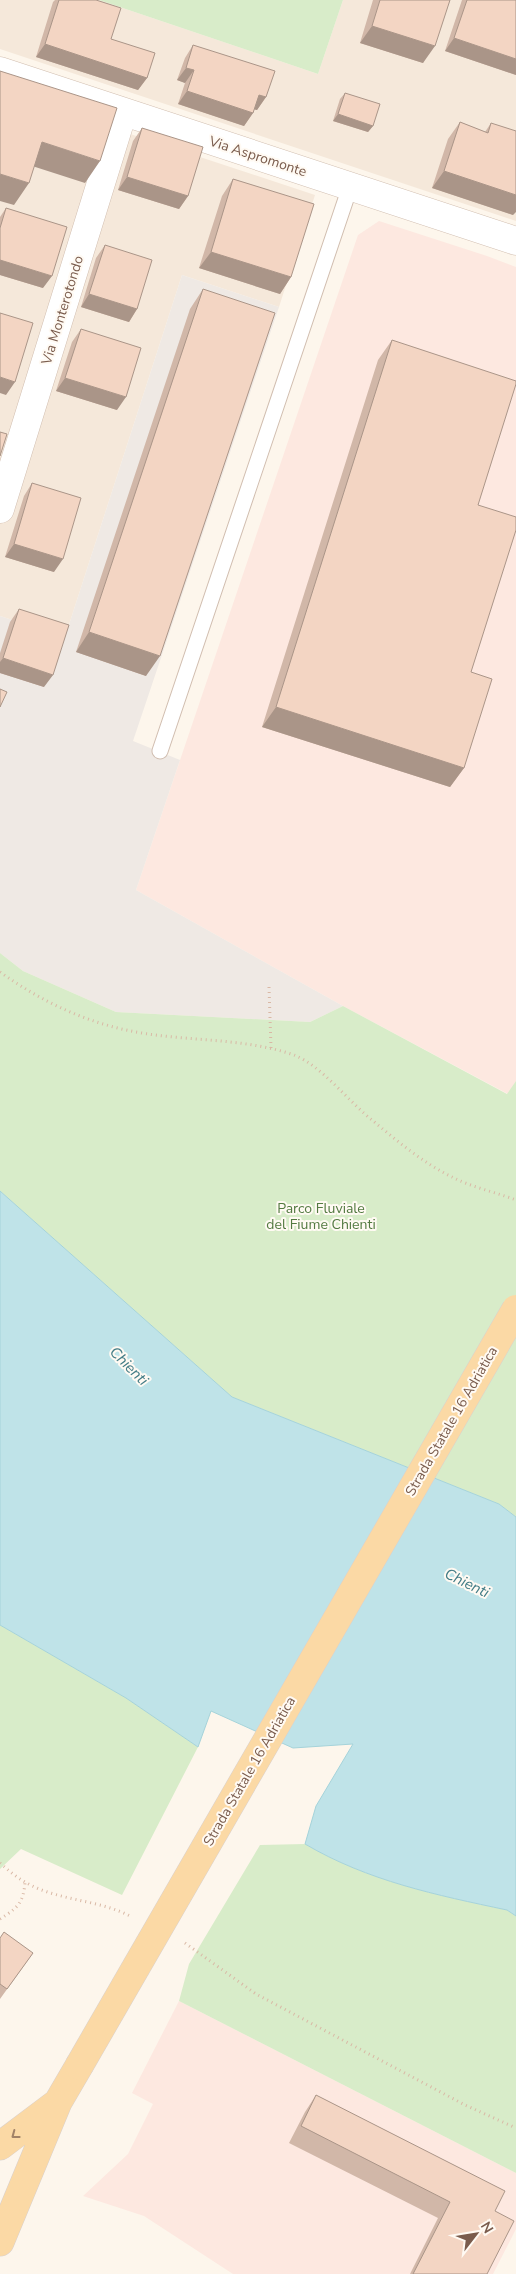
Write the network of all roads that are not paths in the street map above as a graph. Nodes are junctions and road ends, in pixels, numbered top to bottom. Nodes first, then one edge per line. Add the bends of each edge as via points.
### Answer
1 (0, 71) edge
2 (123, 112) junction
3 (350, 187) junction
4 (516, 241) edge
5 (0, 509) edge
6 (160, 751) dead end
7 (516, 1309) edge
8 (58, 2102) junction
9 (0, 2146) edge
10 (0, 2242) edge

1 - 2 street, Via Aspromonte
2 - 3 street, Via Aspromonte
2 - 5 street, Via Monterotondo
3 - 4 street, Via Aspromonte
3 - 6 lane
7 - 8 main road, Strada Statale 16 Adriatica, bridge
8 -> 9 main road
8 - 10 main road, Strada Statale 16 Adriatica

